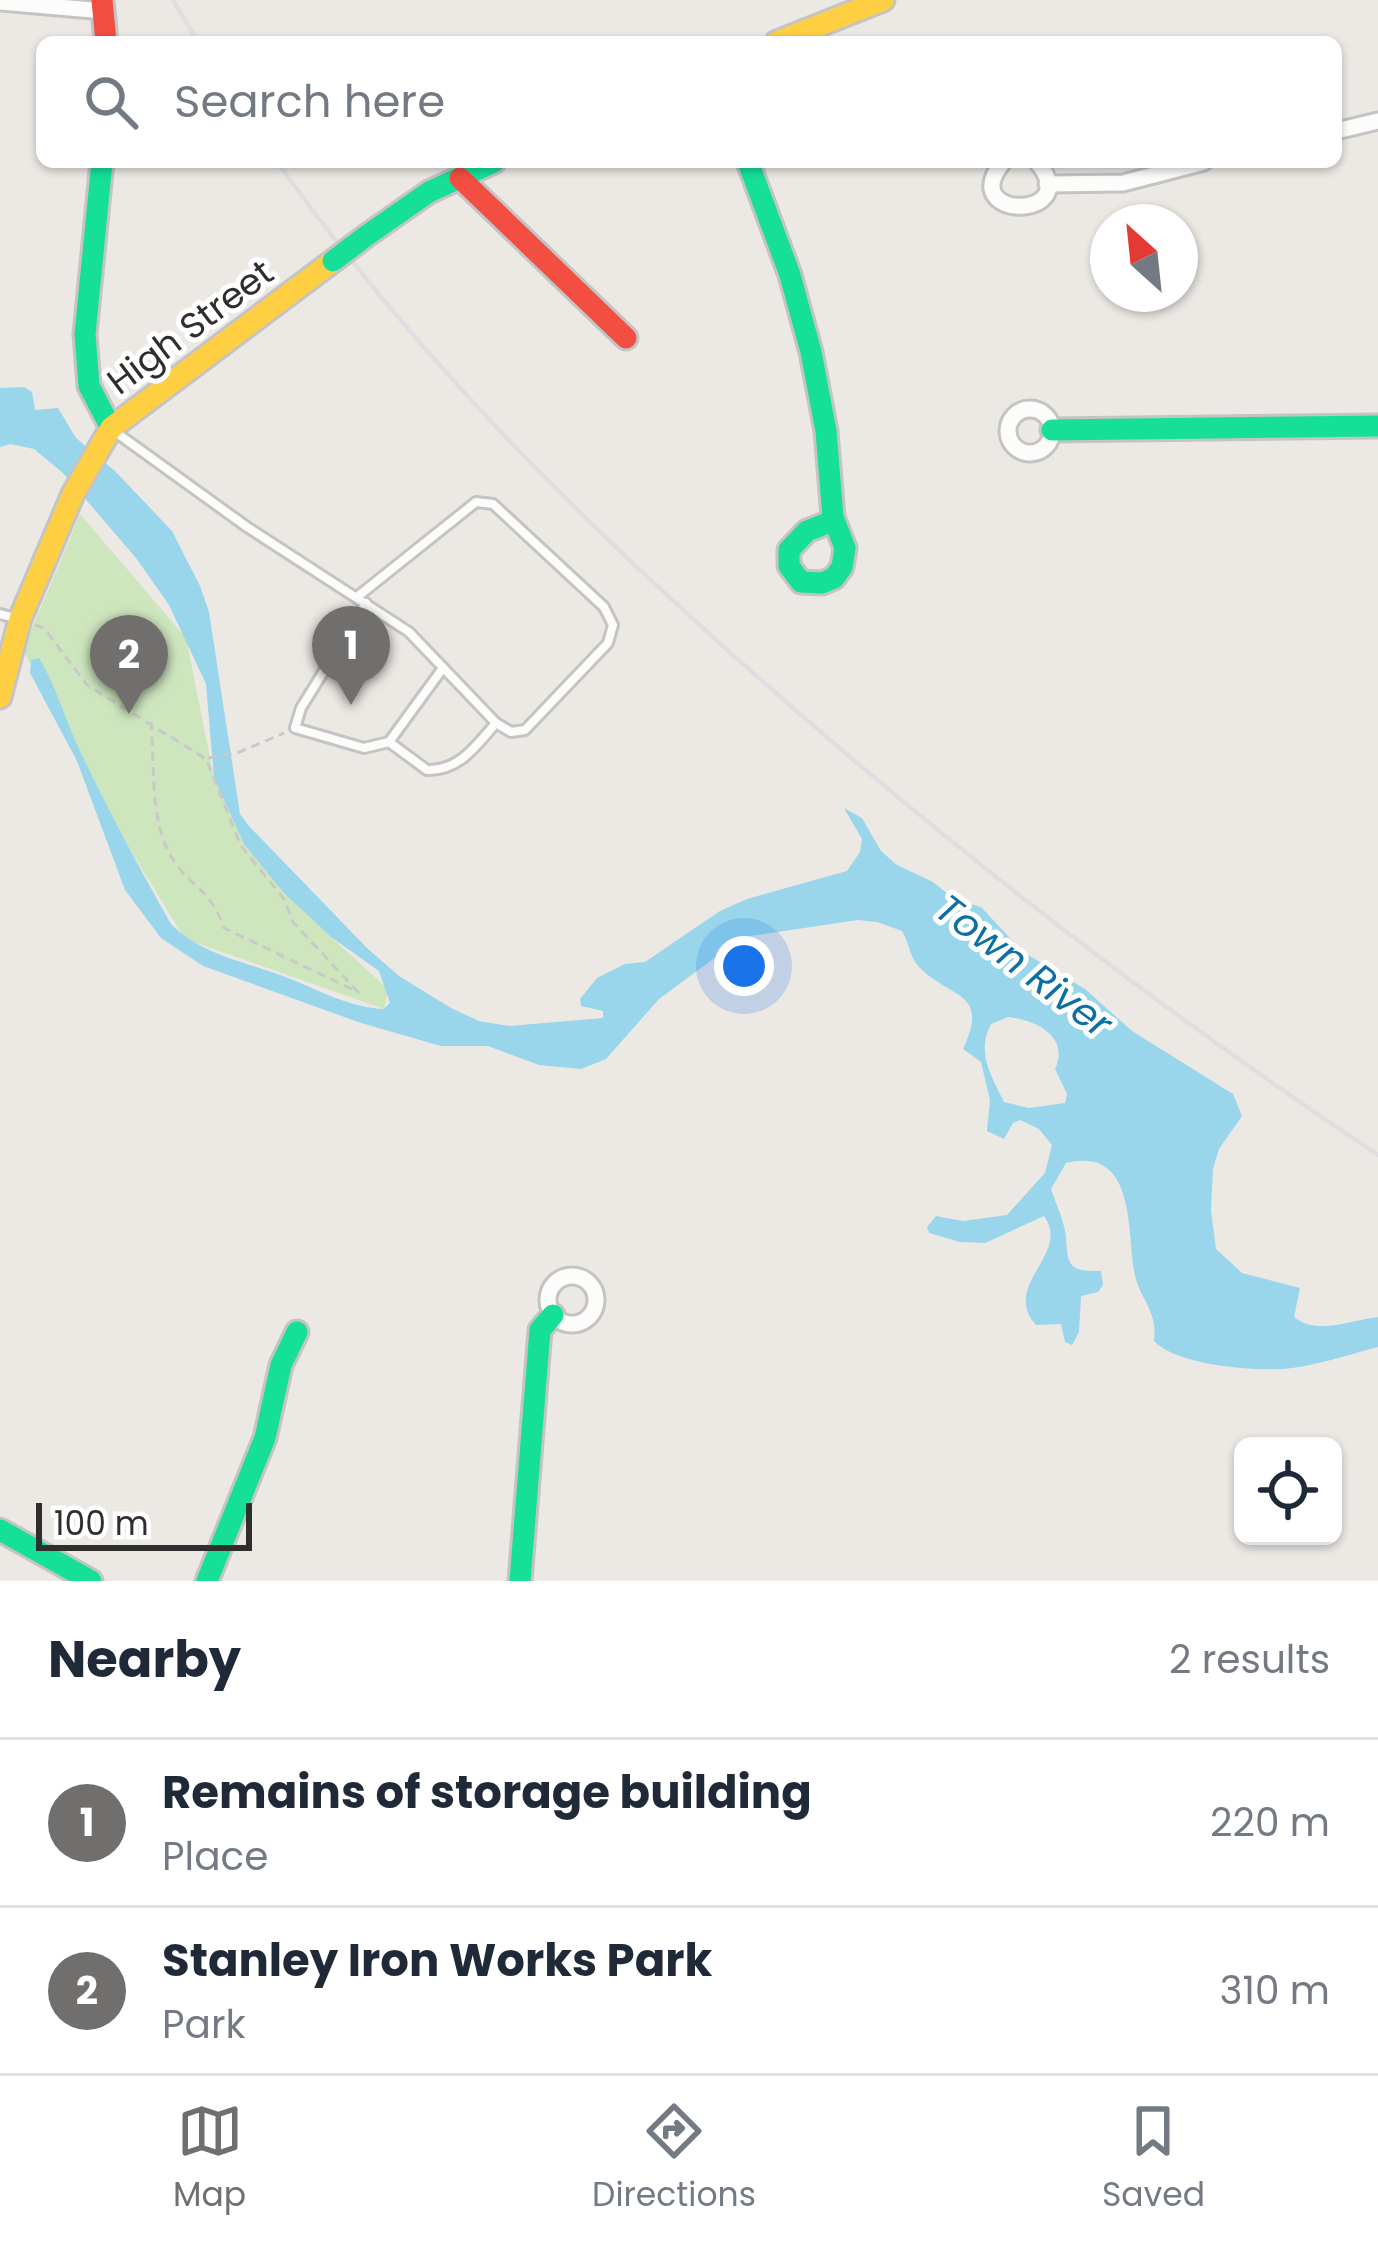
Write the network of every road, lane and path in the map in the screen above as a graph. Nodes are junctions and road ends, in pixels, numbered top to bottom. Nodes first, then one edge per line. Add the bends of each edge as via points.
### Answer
1 (883, 0) edge
2 (0, 2) edge
3 (103, 5) edge
4 (106, 36) edge
5 (792, 36) edge
6 (1378, 121) edge
7 (1342, 129) edge
8 (101, 168) edge
9 (481, 168) edge
10 (750, 168) edge
11 (1000, 168) edge
12 (1042, 168) edge
13 (1181, 168) edge
14 (460, 178) junction
15 (1047, 184) junction
16 (626, 338) dead end
17 (1378, 426) edge
18 (111, 428) junction
19 (1052, 430) dead end
20 (833, 520) dead end
21 (361, 600) junction
22 (10, 617) edge
23 (443, 668) junction
24 (0, 697) edge
25 (151, 722) junction
26 (496, 723) junction
27 (295, 728) junction
28 (389, 742) junction
29 (206, 759) junction
30 (553, 1316) dead end
31 (297, 1332) dead end
32 (0, 1531) edge
33 (91, 1581) edge
34 (207, 1581) edge
35 (520, 1581) edge

1 - 5 street
2 - 3 street
3 - 4 street
6 - 7 street
8 - 18 street via 85,334 89,386
9 - 14 street, High Street
10 - 20 street via 806,323
11 - 15 street via 994,183 1010,207 1037,203
12 - 15 street
13 - 15 street via 1123,183
14 - 16 street
14 - 18 street, High Street, bridge via 411,203
17 - 19 street
18 - 21 lane
18 - 22 street, High Street
21 - 23 lane via 409,632
21 - 26 lane via 476,502 493,504 604,607 613,625 608,643 525,730
21 - 27 lane
22 - 24 street, High Street
22 - 25 path via 44,628 87,685
23 - 26 lane
23 - 28 lane
25 - 29 path
25 - 29 path via 161,836 175,863 215,903 224,928 358,992 293,922 241,846
26 - 28 lane via 447,768 427,770
27 - 28 lane via 364,748
27 - 29 path
30 - 35 street via 540,1330
31 - 34 street
32 - 33 street

